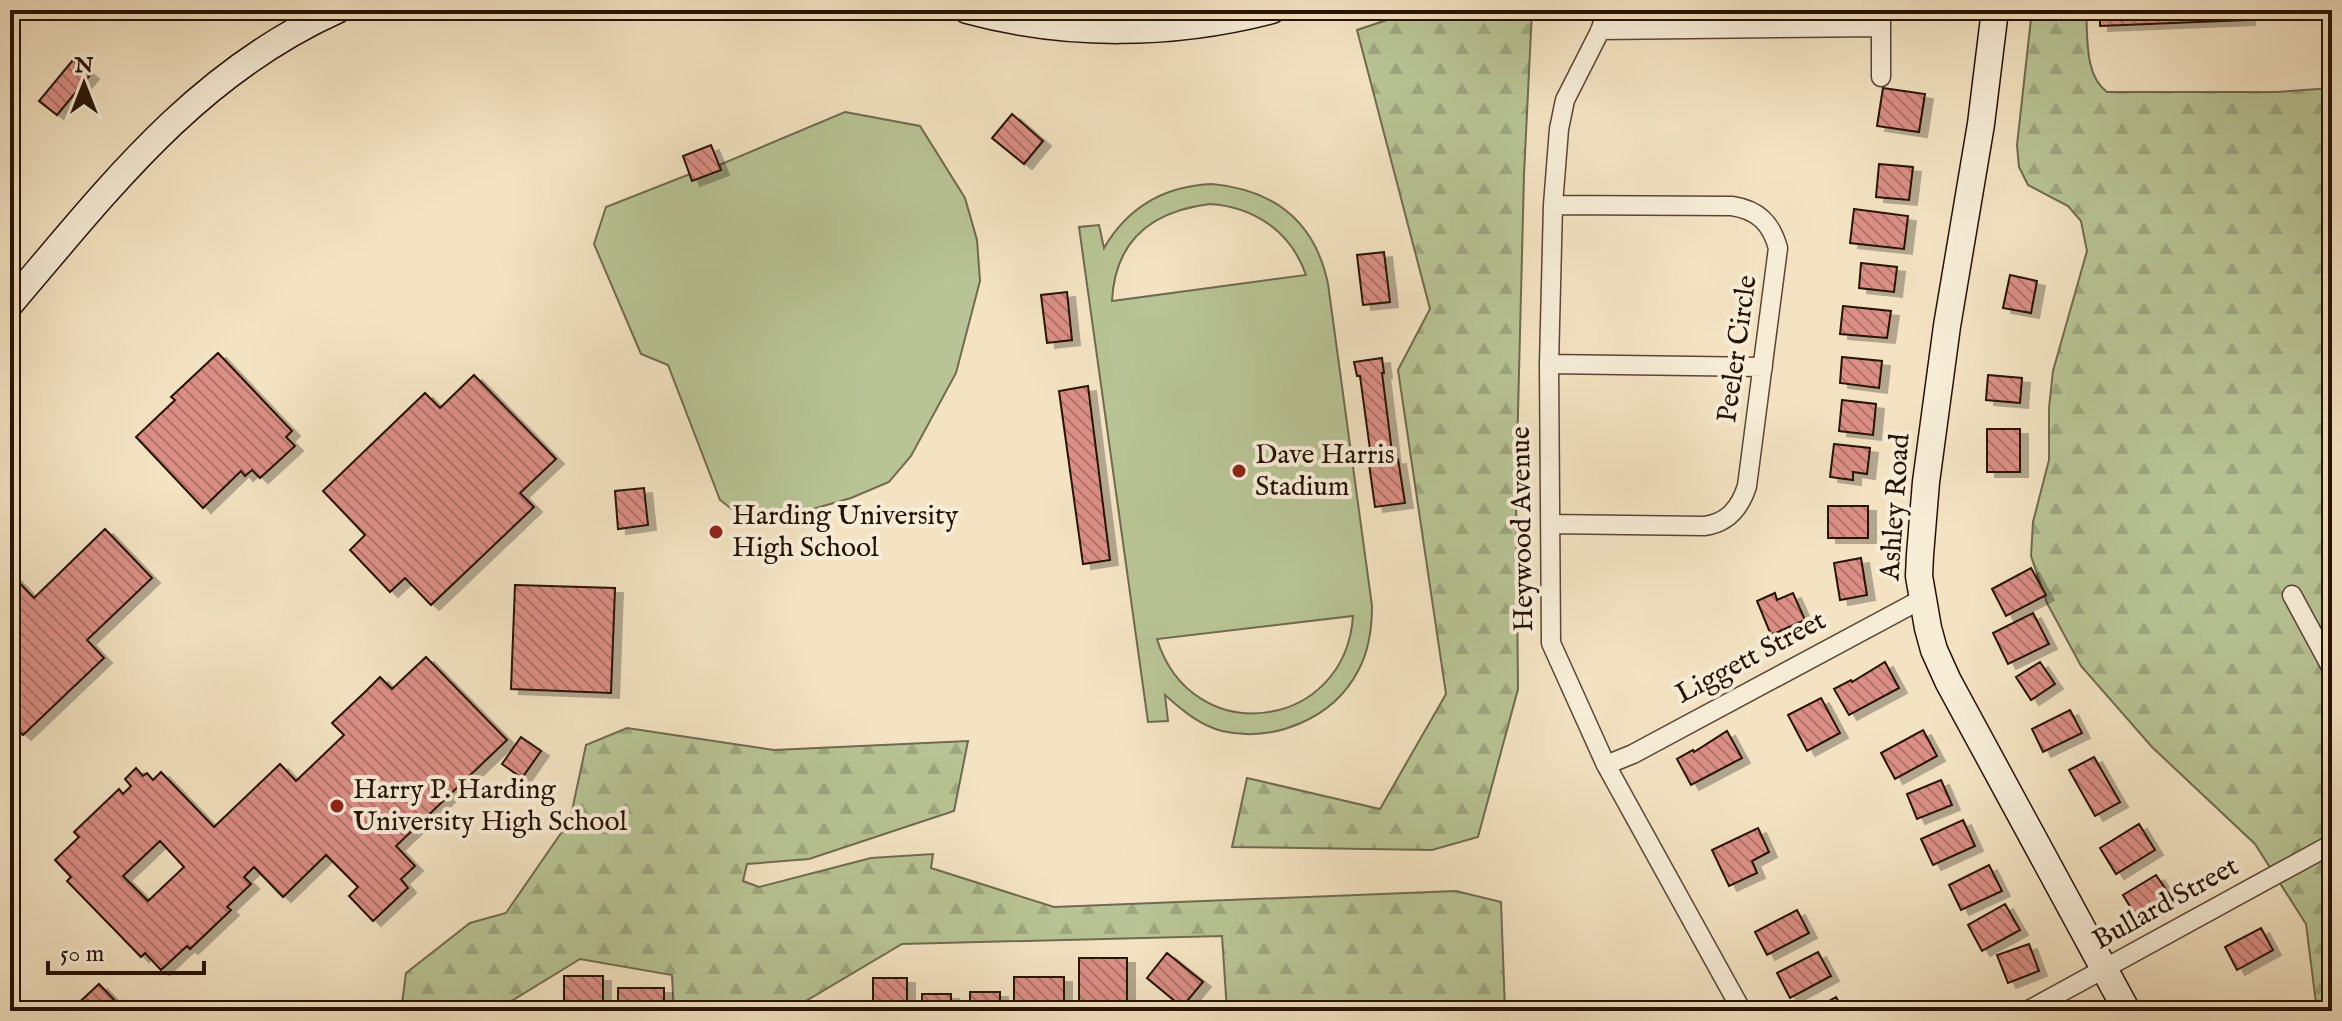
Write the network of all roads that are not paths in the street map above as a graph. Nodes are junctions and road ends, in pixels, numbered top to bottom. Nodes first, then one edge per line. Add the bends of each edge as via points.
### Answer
1 (337, 10) edge
2 (967, 10) edge
3 (1272, 10) edge
4 (1607, 10) edge
5 (1995, 10) edge
6 (1881, 19) edge
7 (1600, 30) junction
8 (1881, 77) dead end
9 (1553, 205) junction
10 (10, 304) edge
11 (1549, 364) junction
12 (1763, 367) junction
13 (1550, 524) junction
14 (2292, 595) dead end
15 (1922, 599) junction
16 (2332, 669) edge
17 (1606, 765) junction
18 (2332, 844) edge
19 (2105, 970) junction
20 (1742, 1011) edge
21 (2027, 1011) edge
22 (2127, 1011) edge

1 - 10 street via 261,52 159,134
2 - 3 street via 1038,24 1144,30
4 - 7 street, Heywood Avenue
5 - 15 street, Ashley Road via 1926,482
6 - 7 street
6 - 8 street
7 - 9 street, Heywood Avenue via 1565,100
9 - 11 street, Heywood Avenue
9 - 12 street, Peeler Circle via 1732,206 1754,212 1774,233 1778,248
11 - 12 street
11 - 13 street, Heywood Avenue
12 - 13 street, Peeler Circle via 1747,486 1726,519 1704,526
13 - 17 street, Heywood Avenue via 1551,643
14 - 16 street
15 - 17 street, Liggett Street
15 - 19 street, Ashley Road via 1948,681
17 - 20 street, Heywood Avenue
18 - 19 street, Bullard Street
19 - 21 street, Bullard Street
19 - 22 street, Ashley Road

